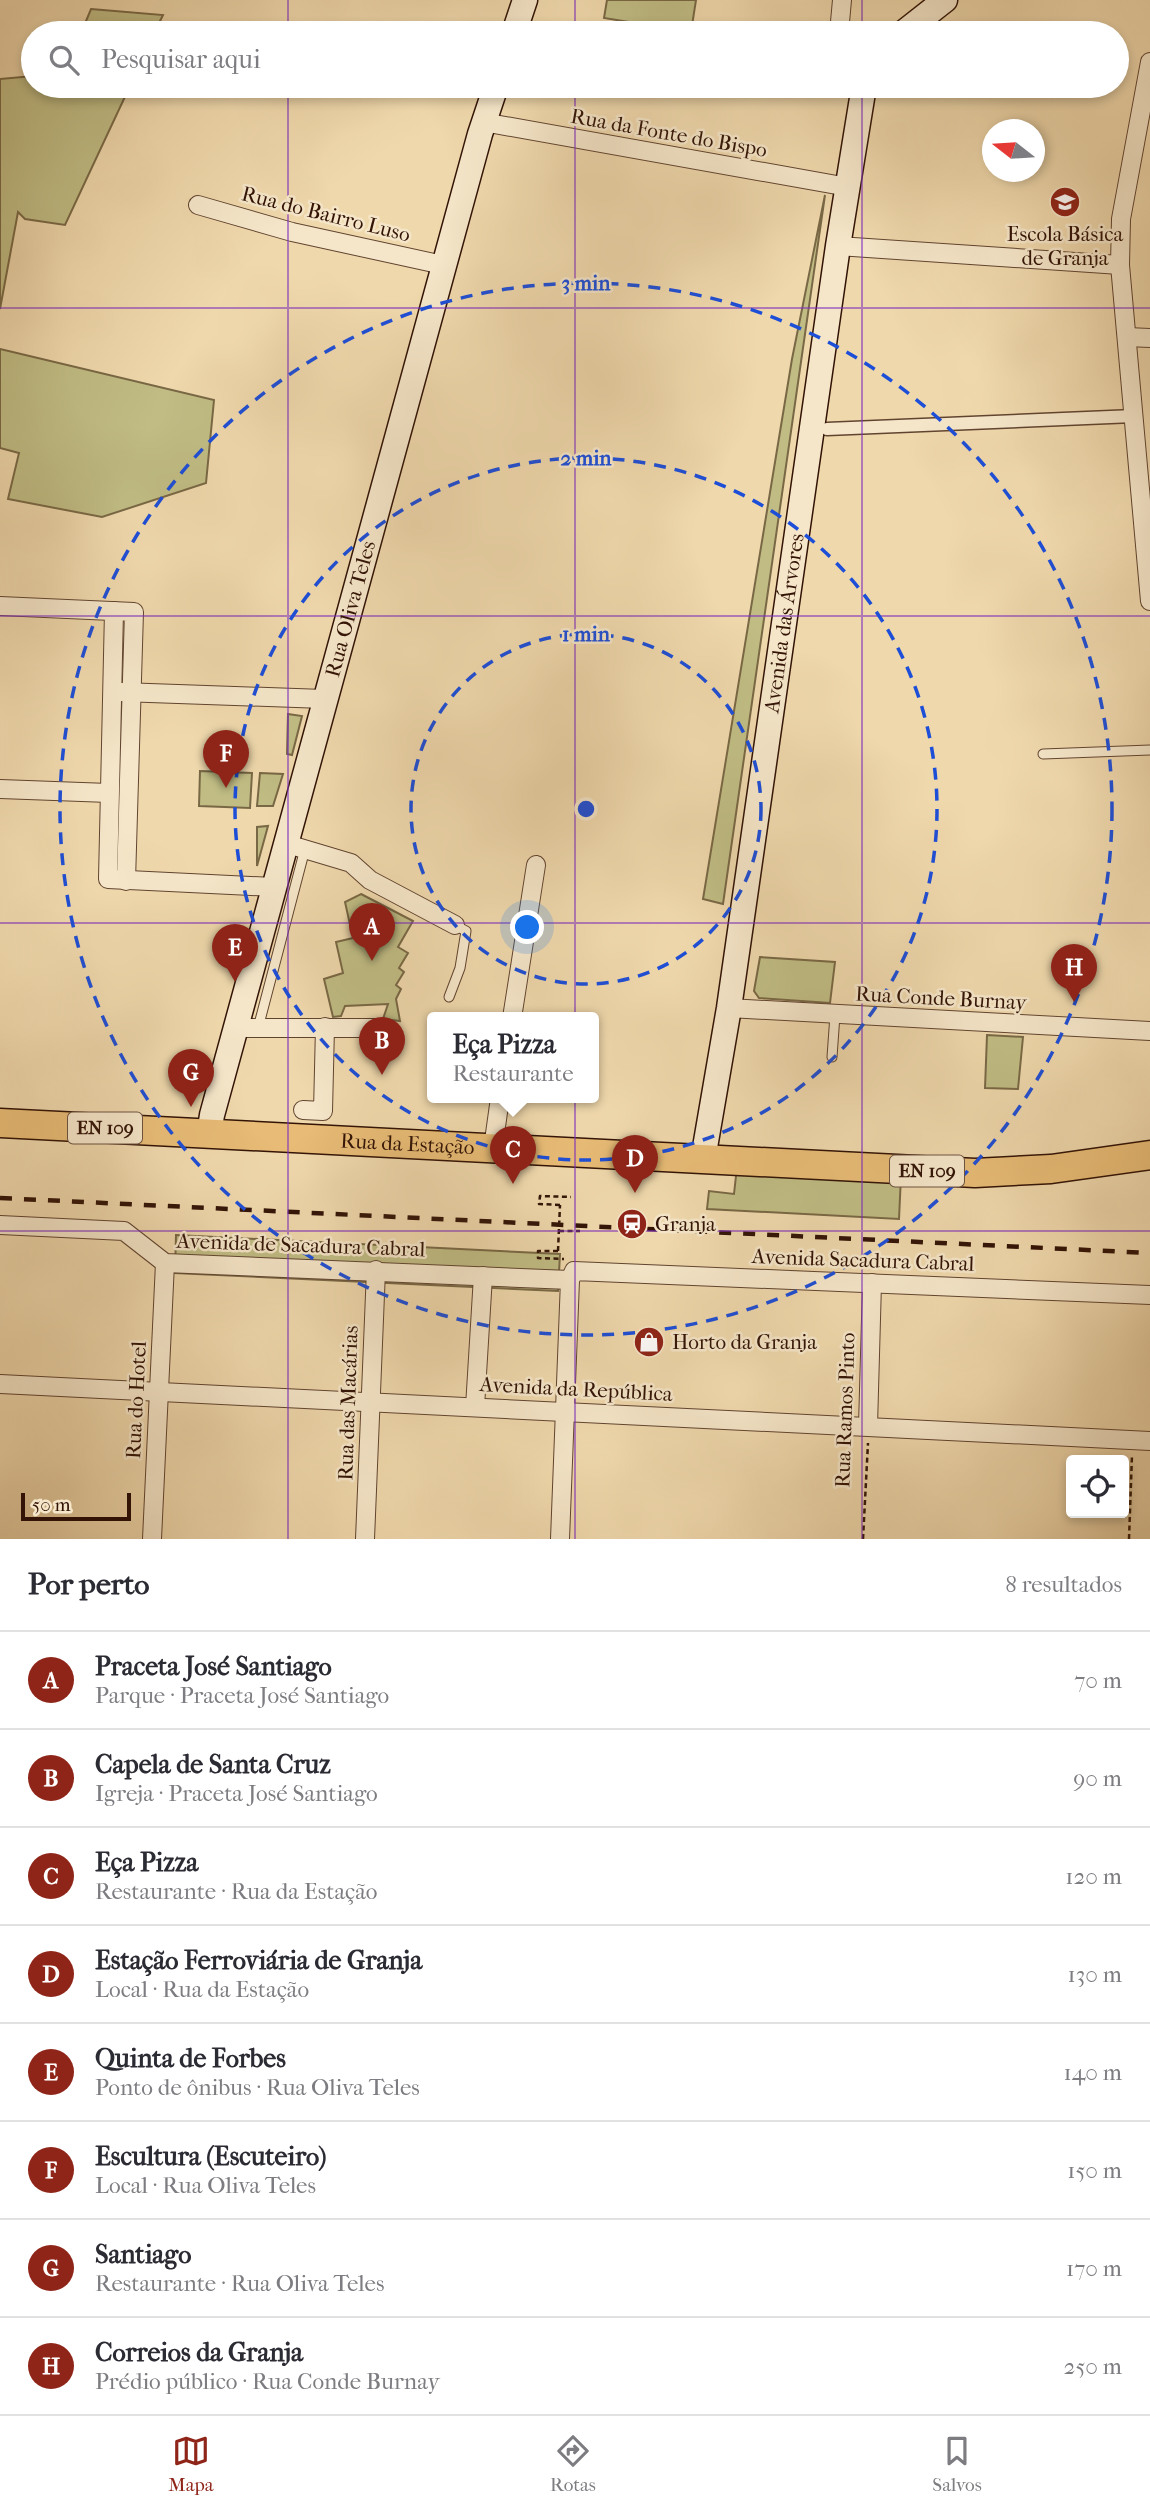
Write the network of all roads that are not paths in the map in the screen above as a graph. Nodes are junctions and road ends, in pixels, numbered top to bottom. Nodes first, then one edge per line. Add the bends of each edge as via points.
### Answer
1 (525, 0) edge
2 (842, 0) edge
3 (945, 0) edge
4 (518, 21) edge
5 (840, 21) edge
6 (918, 21) edge
7 (1150, 61) edge
8 (492, 98) edge
9 (862, 98) edge
10 (1145, 116) edge
11 (483, 122) junction
12 (848, 187) junction
13 (198, 205) dead end
14 (838, 246) junction
15 (443, 265) junction
16 (1120, 265) junction
17 (1126, 337) junction
18 (1150, 338) edge
19 (1134, 416) junction
20 (827, 429) dead end
21 (1150, 601) edge
22 (0, 606) edge
23 (114, 611) junction
24 (122, 692) junction
25 (324, 699) junction
26 (1150, 750) edge
27 (1043, 754) dead end
28 (0, 789) edge
29 (109, 793) junction
30 (295, 846) junction
31 (536, 865) dead end
32 (126, 881) junction
33 (273, 887) junction
34 (455, 925) joint
35 (449, 997) dead end
36 (729, 1008) junction
37 (513, 1012) edge
38 (835, 1015) junction
39 (325, 1027) junction
40 (379, 1028) dead end
41 (246, 1029) junction
42 (1150, 1031) edge
43 (832, 1057) dead end
44 (499, 1103) edge
45 (303, 1110) dead end
46 (0, 1123) edge
47 (209, 1134) junction
48 (493, 1148) junction
49 (1150, 1156) edge
50 (703, 1159) junction
51 (0, 1225) edge
52 (165, 1263) junction
53 (376, 1270) junction
54 (570, 1270) junction
55 (483, 1276) junction
56 (872, 1283) junction
57 (1150, 1294) edge
58 (0, 1384) edge
59 (160, 1392) junction
60 (370, 1402) junction
61 (475, 1407) junction
62 (564, 1411) junction
63 (868, 1426) junction
64 (1145, 1446) edge
65 (152, 1539) edge
66 (365, 1539) edge
67 (560, 1539) edge

1 - 4 main road
2 - 5 street
3 - 6 main road
7 - 10 street
8 - 11 main road, Rua Oliva Teles
9 - 12 main road, Avenida das Árvores
10 - 16 street via 1121,219
11 - 12 street, Rua da Fonte do Bispo
11 - 15 main road, Rua Oliva Teles
12 - 14 main road, Avenida das Árvores
13 - 15 street, Rua do Bairro Luso via 292,232
14 - 16 street
14 - 36 main road, Avenida das Árvores
15 - 25 main road, Rua Oliva Teles
16 - 17 street
17 - 18 street
17 - 19 street
19 - 20 street
19 - 21 street
22 - 23 street
23 - 24 street
23 - 24 street via 134,612
24 - 25 street
24 - 29 street
24 - 32 street
25 - 30 main road, Rua Oliva Teles
26 - 27 lane
28 - 29 street
29 - 32 street via 108,879
30 - 33 main road, Rua Oliva Teles
30 - 34 street via 351,863 370,880
30 - 41 lane
31 - 37 street
32 - 33 street
33 - 41 main road, Rua Oliva Teles
34 - 35 lane via 466,931
36 - 38 street, Rua Conde Burnay
36 - 50 main road, Avenida das Árvores
38 - 42 street, Rua Conde Burnay
38 - 43 lane
39 - 40 street
39 - 41 street
39 - 45 street via 323,1111
41 - 47 main road, Rua Oliva Teles
44 - 48 street
46 - 47 main road, Rua da Estação / EN 109
47 - 48 main road, Rua da Estação / EN 109
48 - 50 main road, Rua da Estação / EN 109
49 - 50 main road, Rua da Estação / EN 109 via 975,1173
51 - 52 street, Avenida de Sacadura Cabral via 124,1231
52 - 53 street, Avenida de Sacadura Cabral
52 - 59 street, Rua do Hotel
53 - 55 street, Avenida de Sacadura Cabral
53 - 60 street, Rua das Macárias
54 - 55 street, Avenida de Sacadura Cabral
54 - 56 street, Avenida Sacadura Cabral
54 - 62 street
55 - 61 street
56 - 57 street, Avenida Sacadura Cabral
56 - 63 street, Rua Ramos Pinto
58 - 59 street, Avenida da República
59 - 60 street, Avenida da República
59 - 65 street, Rua do Hotel
60 - 61 street, Avenida da República
60 - 66 street, Rua das Macárias
61 - 62 street, Avenida da República
62 - 63 street, Avenida da República
62 - 67 street
63 - 64 street, Avenida da República

